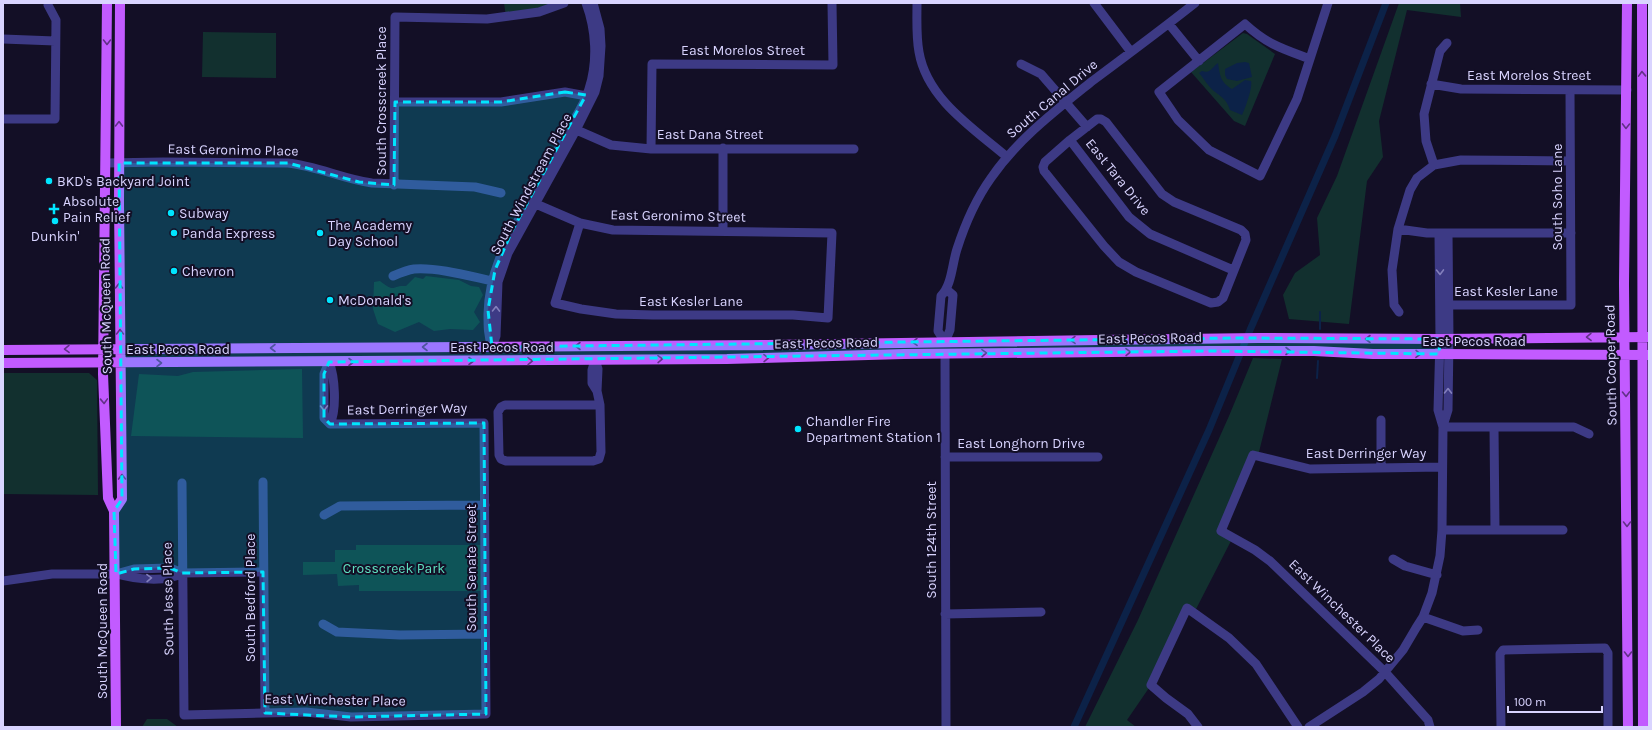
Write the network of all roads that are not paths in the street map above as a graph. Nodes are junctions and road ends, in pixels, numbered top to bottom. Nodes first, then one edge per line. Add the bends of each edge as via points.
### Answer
1 (107, 3) edge
2 (120, 3) edge
3 (564, 3) edge
4 (586, 3) edge
5 (593, 3) edge
6 (832, 3) edge
7 (917, 3) edge
8 (1094, 3) edge
9 (1195, 3) edge
10 (1328, 3) edge
11 (1627, 3) edge
12 (1642, 3) edge
13 (48, 5) dead end
14 (1169, 24) junction
15 (3, 39) edge
16 (55, 41) junction
17 (1447, 43) dead end
18 (1132, 52) junction
19 (1310, 59) junction
20 (1199, 61) junction
21 (1020, 64) dead end
22 (1431, 84) junction
23 (1646, 89) edge
24 (1570, 90) junction
25 (1627, 90) junction
26 (590, 96) junction
27 (395, 102) junction
28 (1066, 102) junction
29 (3, 119) edge
30 (1087, 128) junction
31 (573, 129) junction
32 (1070, 140) junction
33 (652, 148) junction
34 (723, 148) junction
35 (854, 148) dead end
36 (1007, 157) junction
37 (1570, 161) junction
38 (106, 163) junction
39 (119, 163) junction
40 (1434, 166) junction
41 (394, 185) junction
42 (501, 193) dead end
43 (532, 202) junction
44 (106, 210) junction
45 (580, 223) junction
46 (1398, 229) junction
47 (723, 231) junction
48 (1443, 233) junction
49 (1571, 233) junction
50 (119, 255) junction
51 (1233, 270) junction
52 (393, 276) dead end
53 (495, 281) junction
54 (1444, 305) junction
55 (1571, 305) joint
56 (1399, 312) dead end
57 (828, 318) joint
58 (1625, 337) junction
59 (1646, 337) edge
60 (1444, 339) junction
61 (945, 342) junction
62 (727, 345) junction
63 (595, 346) junction
64 (492, 347) junction
65 (104, 348) junction
66 (120, 348) junction
67 (297, 348) junction
68 (3, 350) edge
69 (945, 354) junction
70 (1443, 354) junction
71 (1625, 355) junction
72 (1646, 355) edge
73 (727, 359) junction
74 (595, 360) junction
75 (491, 361) junction
76 (298, 362) junction
77 (329, 362) junction
78 (3, 363) edge
79 (103, 363) junction
80 (120, 363) junction
81 (600, 405) junction
82 (1381, 420) dead end
83 (484, 423) joint
84 (1442, 427) junction
85 (1494, 427) junction
86 (1589, 434) dead end
87 (945, 457) junction
88 (1098, 457) dead end
89 (1442, 467) junction
90 (1381, 468) junction
91 (263, 482) dead end
92 (182, 483) dead end
93 (485, 505) junction
94 (114, 511) junction
95 (324, 515) dead end
96 (1442, 530) junction
97 (1495, 530) junction
98 (1563, 530) dead end
99 (1221, 531) joint
100 (1393, 559) dead end
101 (263, 572) junction
102 (182, 573) junction
103 (116, 574) junction
104 (1437, 575) junction
105 (3, 580) edge
106 (1041, 612) dead end
107 (945, 614) junction
108 (1423, 616) junction
109 (324, 624) dead end
110 (1478, 630) dead end
111 (485, 634) junction
112 (1385, 672) junction
113 (265, 713) junction
114 (486, 714) joint
115 (184, 715) joint
116 (116, 727) edge
117 (946, 727) edge
118 (1198, 727) edge
119 (1298, 727) edge
120 (1309, 727) edge
121 (1430, 727) edge
122 (1501, 727) edge
123 (1608, 727) edge
124 (1628, 727) edge
125 (1643, 727) edge

1 -> 38 main road, South McQueen Road
39 -> 2 main road, South McQueen Road
3 - 27 street, South Crosscreek Place via 539,12 487,19 395,17
4 - 26 street, South Windstream Place via 594,30 595,46
5 - 26 street, South Windstream Place via 600,28 601,46 599,76
6 - 33 street, East Morelos Street via 833,65 652,64
7 - 36 street via 919,52 938,95 950,109
8 - 18 street
9 - 14 street, South Canal Drive
10 - 19 street
11 - 25 main road, South Cooper Road
23 -> 12 main road
13 - 16 street via 56,20
14 - 18 street, South Canal Drive
14 - 20 street
15 - 16 street
16 - 29 street via 55,119
17 - 22 street via 1440,52
18 - 28 street, South Canal Drive
19 - 20 street via 1273,45 1245,24
19 - 20 street via 1297,99 1260,176 1208,150 1178,120 1159,92
21 - 28 street via 1041,74
22 - 24 street, East Morelos Street via 1461,90
22 - 40 street via 1424,114 1426,141
23 - 59 main road
24 - 25 street, East Morelos Street
24 - 37 street, South Soho Lane
25 -> 58 main road, South Cooper Road
26 - 27 street via 565,92 501,102
26 - 31 street, South Windstream Place
27 - 41 street, South Crosscreek Place
28 - 30 street
28 - 36 street, South Canal Drive via 1031,131
30 - 32 street
30 - 51 street via 1097,119 1106,122 1162,194 1174,202 1242,230 1246,240
31 - 33 street, East Dana Street via 611,146
31 - 43 street, South Windstream Place
32 - 51 street, East Tara Drive via 1129,217 1140,227 1150,234
32 - 51 street via 1045,162 1044,170 1119,262 1136,272 1211,303 1223,298
33 - 34 street, East Dana Street
34 - 35 street, East Dana Street
34 - 47 street
36 - 61 street, South Canal Drive via 990,179 969,217 957,250 947,290 953,295 950,330
37 - 40 street via 1461,160
37 - 49 street, South Soho Lane
38 - 39 street, East Geronimo Place
38 - 44 main road, South McQueen Road
39 - 41 street, East Geronimo Place via 288,163 307,166 359,182
39 - 50 main road, South McQueen Road
40 - 46 street via 1417,178 1410,190
41 - 42 street, East Geronimo Place via 475,187
43 - 45 street, East Geronimo Street
43 - 53 street, South Windstream Place
44 - 50 main road via 112,225 113,252
44 - 65 main road, South McQueen Road
45 - 47 street, East Geronimo Street via 613,230
45 - 57 street, East Kesler Lane via 555,302 616,314 793,315
46 - 48 street
46 - 56 street via 1392,270 1394,304
47 - 57 street, East Geronimo Street via 832,233
48 - 49 street
48 - 54 street
49 - 55 street, South Soho Lane
66 -> 50 main road, South McQueen Road
52 - 53 street via 406,270 420,269
53 - 64 street, South Windstream Place via 488,332
54 - 55 street, East Kesler Lane
54 - 60 street
58 - 59 main road, East Pecos Road
58 -> 60 main road, East Pecos Road
58 - 71 main road, South Cooper Road
59 - 72 main road
60 -> 61 main road, East Pecos Road via 1238,338
60 - 70 street
61 -> 62 main road, East Pecos Road
61 - 69 main road
62 - 63 main road, East Pecos Road
62 - 73 main road
63 -> 64 main road, East Pecos Road
63 - 74 main road
64 -> 67 main road, East Pecos Road
64 - 75 main road
65 - 66 main road, East Pecos Road
65 -> 68 main road, East Pecos Road
65 - 79 main road, South McQueen Road
67 -> 66 main road, East Pecos Road
66 - 80 main road, South McQueen Road
67 - 76 main road
69 -> 70 main road, East Pecos Road via 1232,351
73 -> 69 main road, East Pecos Road
69 - 87 street, South 124th Street
70 - 71 main road, East Pecos Road
70 - 84 street via 1438,410
71 - 72 main road, East Pecos Road
71 -> 124 main road, South Cooper Road
72 - 125 main road
74 -> 73 main road, East Pecos Road
75 -> 74 main road, East Pecos Road
74 - 81 street via 592,384 597,391
77 -> 75 main road, East Pecos Road
76 - 77 main road, East Pecos Road
80 -> 76 main road, East Pecos Road
77 - 83 street, East Derringer Way via 334,376 334,417 330,424
78 - 79 main road, East Pecos Road
79 - 80 main road, East Pecos Road
79 -> 94 main road, South McQueen Road via 108,498
94 -> 80 main road, South McQueen Road via 122,499
81 - 81 street via 501,407 498,412 501,459 506,462 599,459
82 - 90 street
83 - 93 street, South Senate Street
84 - 85 street
84 - 89 street
85 - 86 street via 1574,427
85 - 97 street
87 - 88 street, East Longhorn Drive
87 - 107 street, South 124th Street
89 - 90 street, East Derringer Way
89 - 96 street
90 - 99 street, East Derringer Way via 1310,469 1253,455
91 - 101 street, South Bedford Place
92 - 102 street, South Jesse Place
93 - 95 street via 340,506
93 - 111 street, South Senate Street
94 - 103 main road, South McQueen Road
96 - 97 street
96 - 104 street
97 - 98 street
99 - 112 street, East Winchester Place via 1270,561
100 - 104 street via 1405,566
101 - 102 street
101 - 113 street, South Bedford Place
102 - 103 street via 170,568 156,568 134,569
102 - 115 street, South Jesse Place
103 - 105 street via 52,574
103 - 116 main road, South McQueen Road
104 - 108 street
106 - 107 street
107 - 117 street, South 124th Street
108 - 110 street via 1463,631
108 - 112 street via 1403,650
109 - 111 street via 337,632 400,635
111 - 114 street, South Senate Street
112 - 120 street via 1364,692
112 - 121 street, East Winchester Place via 1428,720
113 - 114 street, East Winchester Place via 306,712 352,717
113 - 115 street, East Winchester Place
118 - 119 street via 1188,714 1151,685 1187,608 1229,638 1256,664
122 - 123 street via 1500,654 1503,650 1605,648 1608,653

